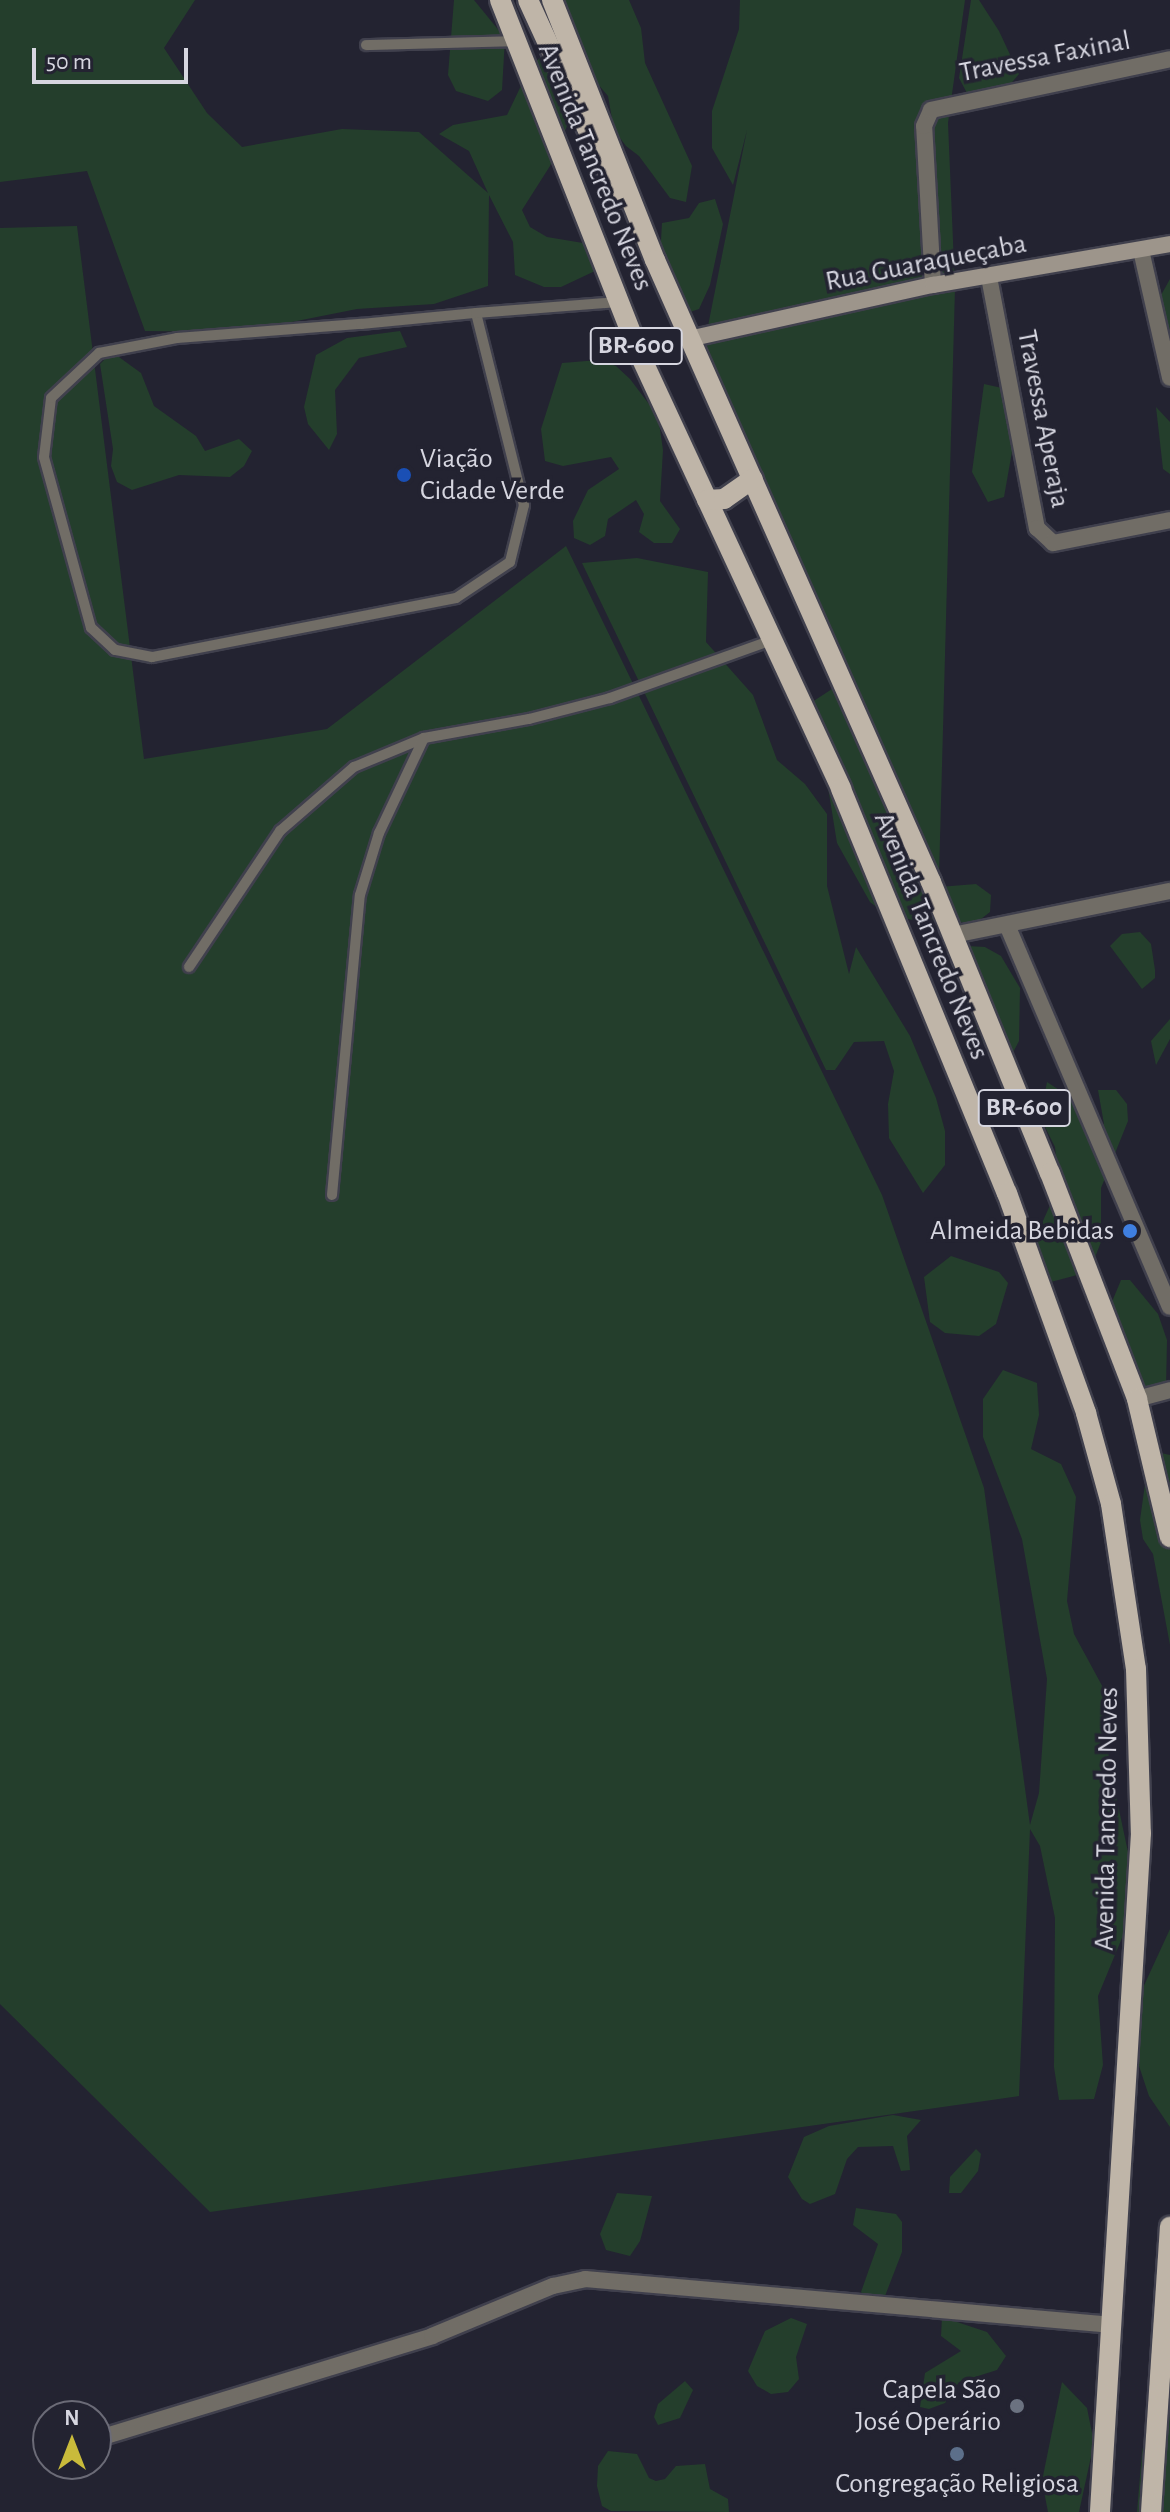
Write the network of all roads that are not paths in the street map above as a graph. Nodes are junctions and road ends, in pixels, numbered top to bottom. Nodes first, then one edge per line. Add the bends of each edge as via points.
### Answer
1 (500, 0) edge
2 (528, 0) edge
3 (552, 0) edge
4 (515, 41) junction
5 (366, 45) dead end
6 (1170, 59) edge
7 (1170, 244) edge
8 (1141, 250) junction
9 (655, 260) junction
10 (989, 277) junction
11 (933, 285) junction
12 (618, 302) junction
13 (476, 313) junction
14 (693, 338) junction
15 (1170, 378) edge
16 (753, 479) junction
17 (707, 500) junction
18 (1170, 520) edge
19 (772, 640) junction
20 (424, 738) junction
21 (1170, 891) edge
22 (1007, 925) junction
23 (953, 935) junction
24 (189, 967) dead end
25 (332, 1195) dead end
26 (1170, 1307) edge
27 (1170, 1390) edge
28 (1137, 1399) junction
29 (1170, 1537) edge
30 (1170, 2227) edge
31 (1113, 2325) junction
32 (112, 2434) edge
33 (1100, 2512) edge
34 (1151, 2512) edge

1 - 4 main road, Avenida Tancredo Neves / BR-600
2 - 9 main road via 610,184
3 - 9 main road, Avenida Tancredo Neves / BR-600
4 - 5 lane
4 - 12 main road, Avenida Tancredo Neves / BR-600
6 - 11 street, Travessa Faxinal via 931,110 924,126
7 - 8 main road, Rua Guaraqueçaba
8 - 10 main road, Rua Guaraqueçaba
8 - 15 street
9 - 14 main road, Avenida Tancredo Neves / BR-600
10 - 11 main road, Rua Guaraqueçaba
10 - 18 street, Travessa Aperaja via 1037,528 1053,543
11 - 14 main road, Rua Guaraqueçaba
12 - 13 lane
12 - 17 main road, Avenida Tancredo Neves / BR-600
13 - 13 lane via 177,338 99,353 51,398 44,457 91,628 115,650 152,657 456,598 510,562 524,505
14 - 16 main road, Avenida Tancredo Neves / BR-600
16 - 17 main road via 724,499
16 - 23 main road, Avenida Tancredo Neves / BR-600
17 - 19 main road, Avenida Tancredo Neves / BR-600
19 - 20 lane via 610,698
19 - 31 main road, Avenida Tancredo Neves / BR-600 via 841,789 1007,1193 1086,1413 1111,1504 1127,1592 1141,1743 1141,1833
20 - 24 lane via 354,767 280,831
20 - 25 lane via 379,833 360,895
21 - 22 street
22 - 23 street
22 - 26 street
23 - 28 main road, Avenida Tancredo Neves / BR-600
27 - 28 street
28 - 29 main road, Avenida Tancredo Neves / BR-600
30 - 34 main road
31 - 32 street via 585,2279 553,2286 432,2336
31 - 33 main road, Avenida Tancredo Neves / BR-600

